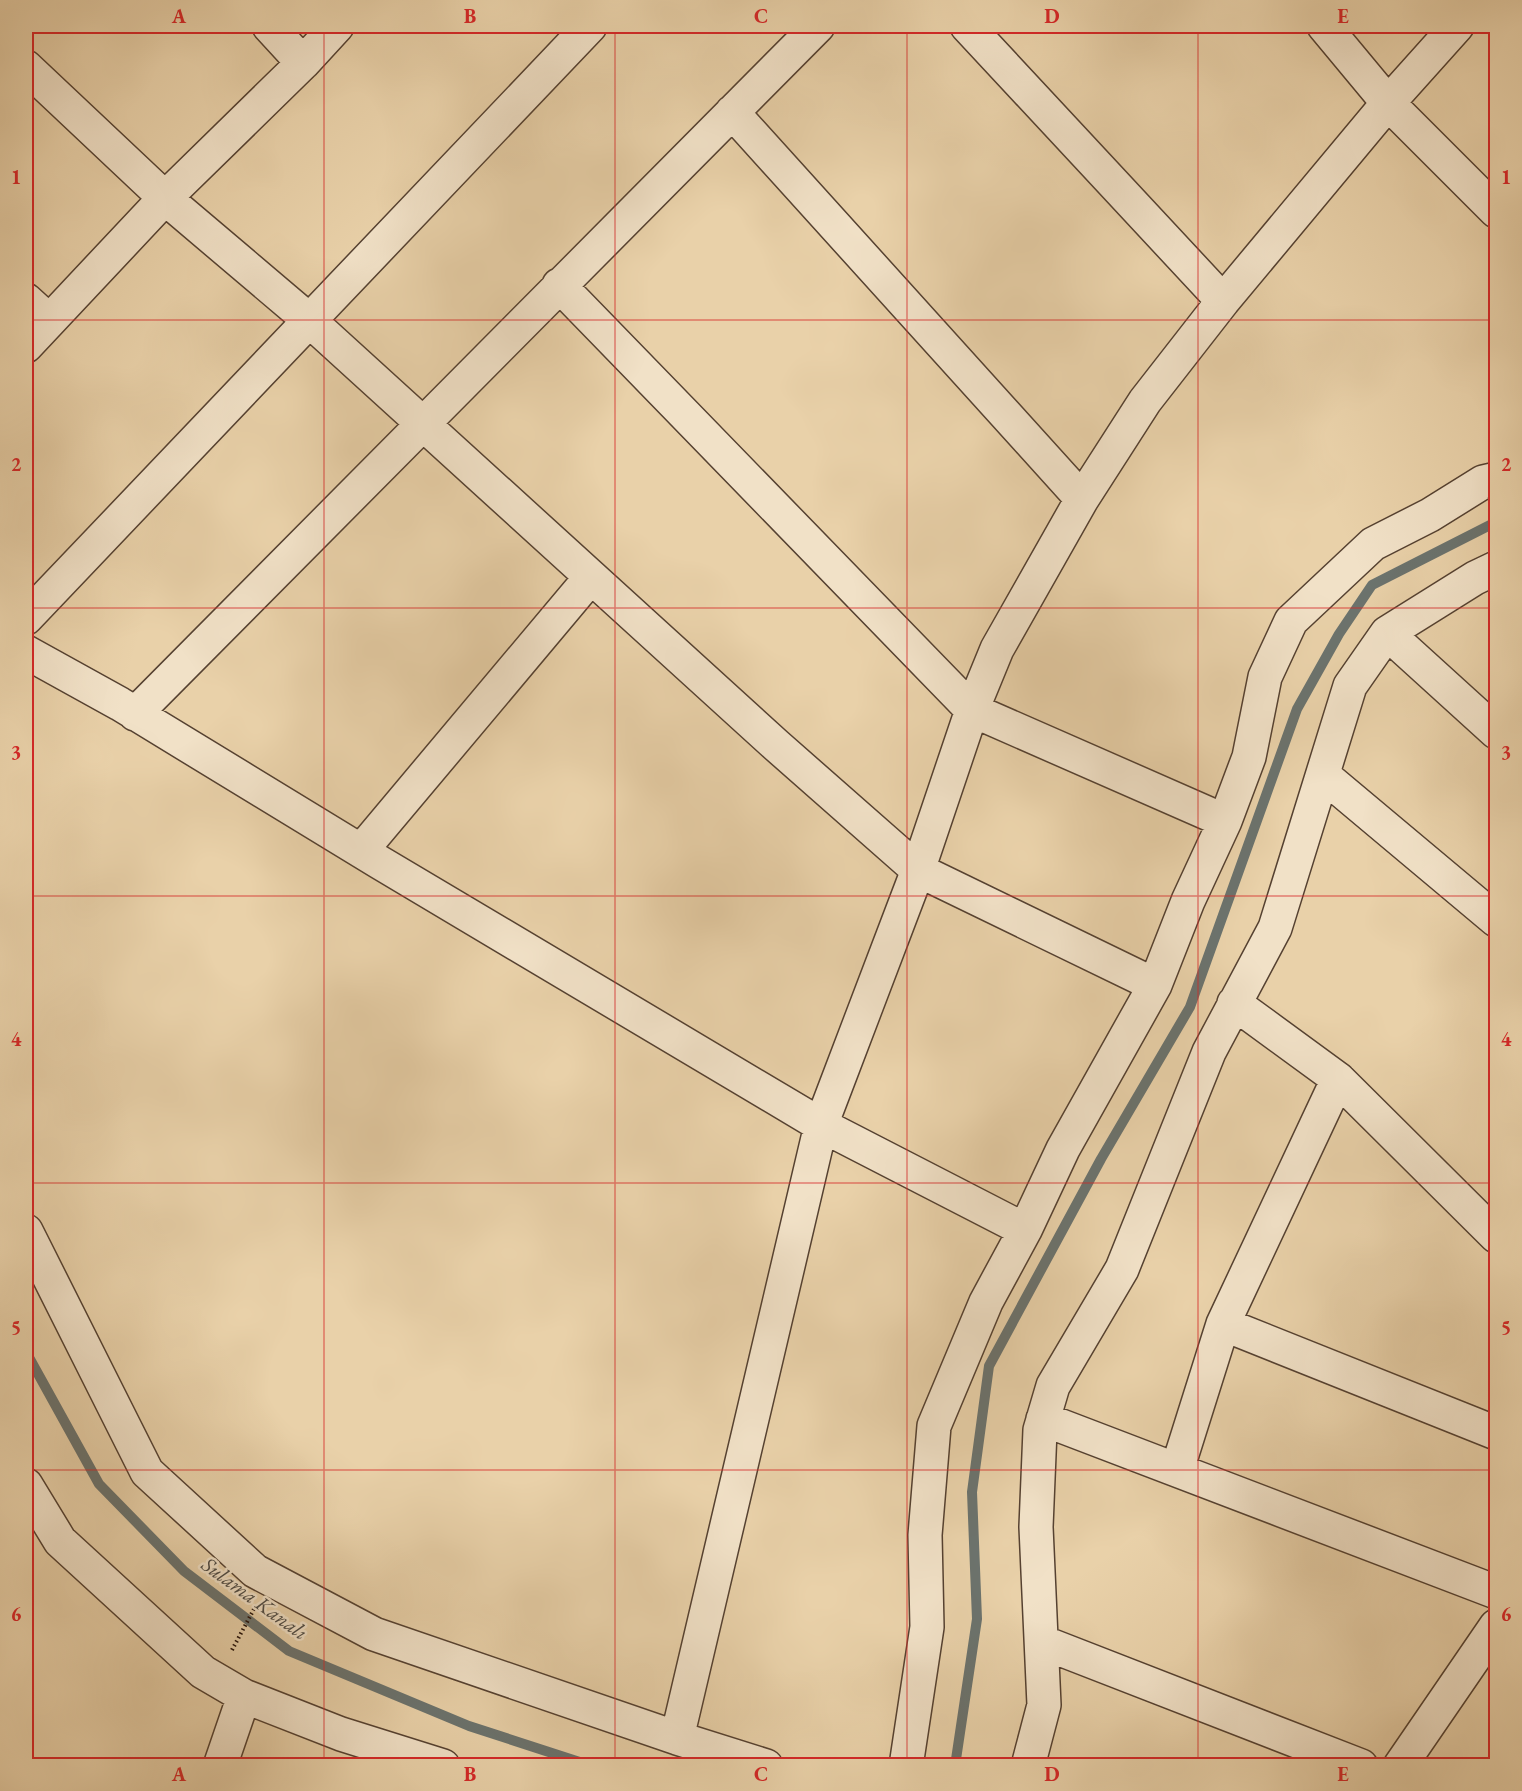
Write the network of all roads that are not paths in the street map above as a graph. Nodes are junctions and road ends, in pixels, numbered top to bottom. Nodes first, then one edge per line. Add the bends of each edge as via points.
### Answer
1 (269, 26) edge
2 (337, 26) edge
3 (590, 26) edge
4 (818, 26) edge
5 (967, 26) edge
6 (1324, 26) edge
7 (1456, 26) edge
8 (303, 63) junction
9 (26, 67) edge
10 (1388, 103) junction
11 (732, 112) junction
12 (165, 198) junction
13 (1497, 211) edge
14 (560, 285) junction
15 (1223, 301) junction
16 (37, 310) edge
17 (310, 321) junction
18 (26, 346) edge
19 (422, 424) junction
20 (1497, 479) edge
21 (1082, 499) junction
22 (1497, 568) edge
23 (591, 577) junction
24 (26, 618) edge
25 (1387, 633) junction
26 (26, 652) edge
27 (972, 710) junction
28 (135, 714) junction
29 (1497, 732) edge
30 (1323, 775) junction
31 (1225, 820) junction
32 (361, 851) junction
33 (918, 870) junction
34 (1497, 920) edge
35 (1155, 985) junction
36 (1234, 1003) junction
37 (1338, 1079) junction
38 (821, 1125) junction
39 (1025, 1230) junction
40 (26, 1231) edge
41 (1497, 1236) edge
42 (1223, 1324) junction
43 (1043, 1419) junction
44 (1497, 1433) edge
45 (1177, 1470) junction
46 (26, 1485) edge
47 (1497, 1592) edge
48 (1497, 1626) edge
49 (1042, 1642) junction
50 (244, 1696) junction
51 (677, 1738) junction
52 (220, 1766) edge
53 (442, 1766) edge
54 (766, 1766) edge
55 (906, 1766) edge
56 (1028, 1766) edge
57 (1361, 1766) edge
58 (1400, 1766) edge

1 - 8 street
2 - 8 street
3 - 17 street
4 - 11 street
5 - 15 street
6 - 10 street
7 - 10 street
8 - 12 street
9 - 12 street
10 - 13 street
10 - 15 street
11 - 14 street
11 - 21 street
12 - 16 street
12 - 17 street
14 - 19 street
14 - 27 street
15 - 21 street via 1145,401
16 - 18 street
17 - 19 street
17 - 24 street
19 - 23 street
19 - 28 street
20 - 31 street via 1484,482 1373,544 1291,621 1265,677 1249,757
21 - 27 street via 997,649
22 - 25 street via 1474,578
23 - 32 street
23 - 33 street
25 - 29 street
25 - 30 street via 1350,686
26 - 28 street
27 - 31 street
27 - 33 street
28 - 32 street
30 - 34 street
30 - 36 street via 1275,928
31 - 35 street
32 - 38 street
33 - 35 street
33 - 38 street
35 - 39 street via 1063,1149
36 - 37 street
36 - 43 street via 1209,1052 1122,1269 1053,1386
37 - 41 street
37 - 42 street
38 - 39 street
38 - 51 street
39 - 55 street via 986,1302 934,1426 926,1535 927,1627
40 - 51 street via 147,1472 255,1571 374,1634
42 - 44 street
42 - 45 street
43 - 45 street
43 - 49 street via 1036,1527
45 - 47 street
46 - 50 street via 60,1541 203,1672
48 - 58 street
49 - 56 street via 1044,1705
49 - 57 street
50 - 52 street
50 - 53 street via 341,1734
51 - 54 street

